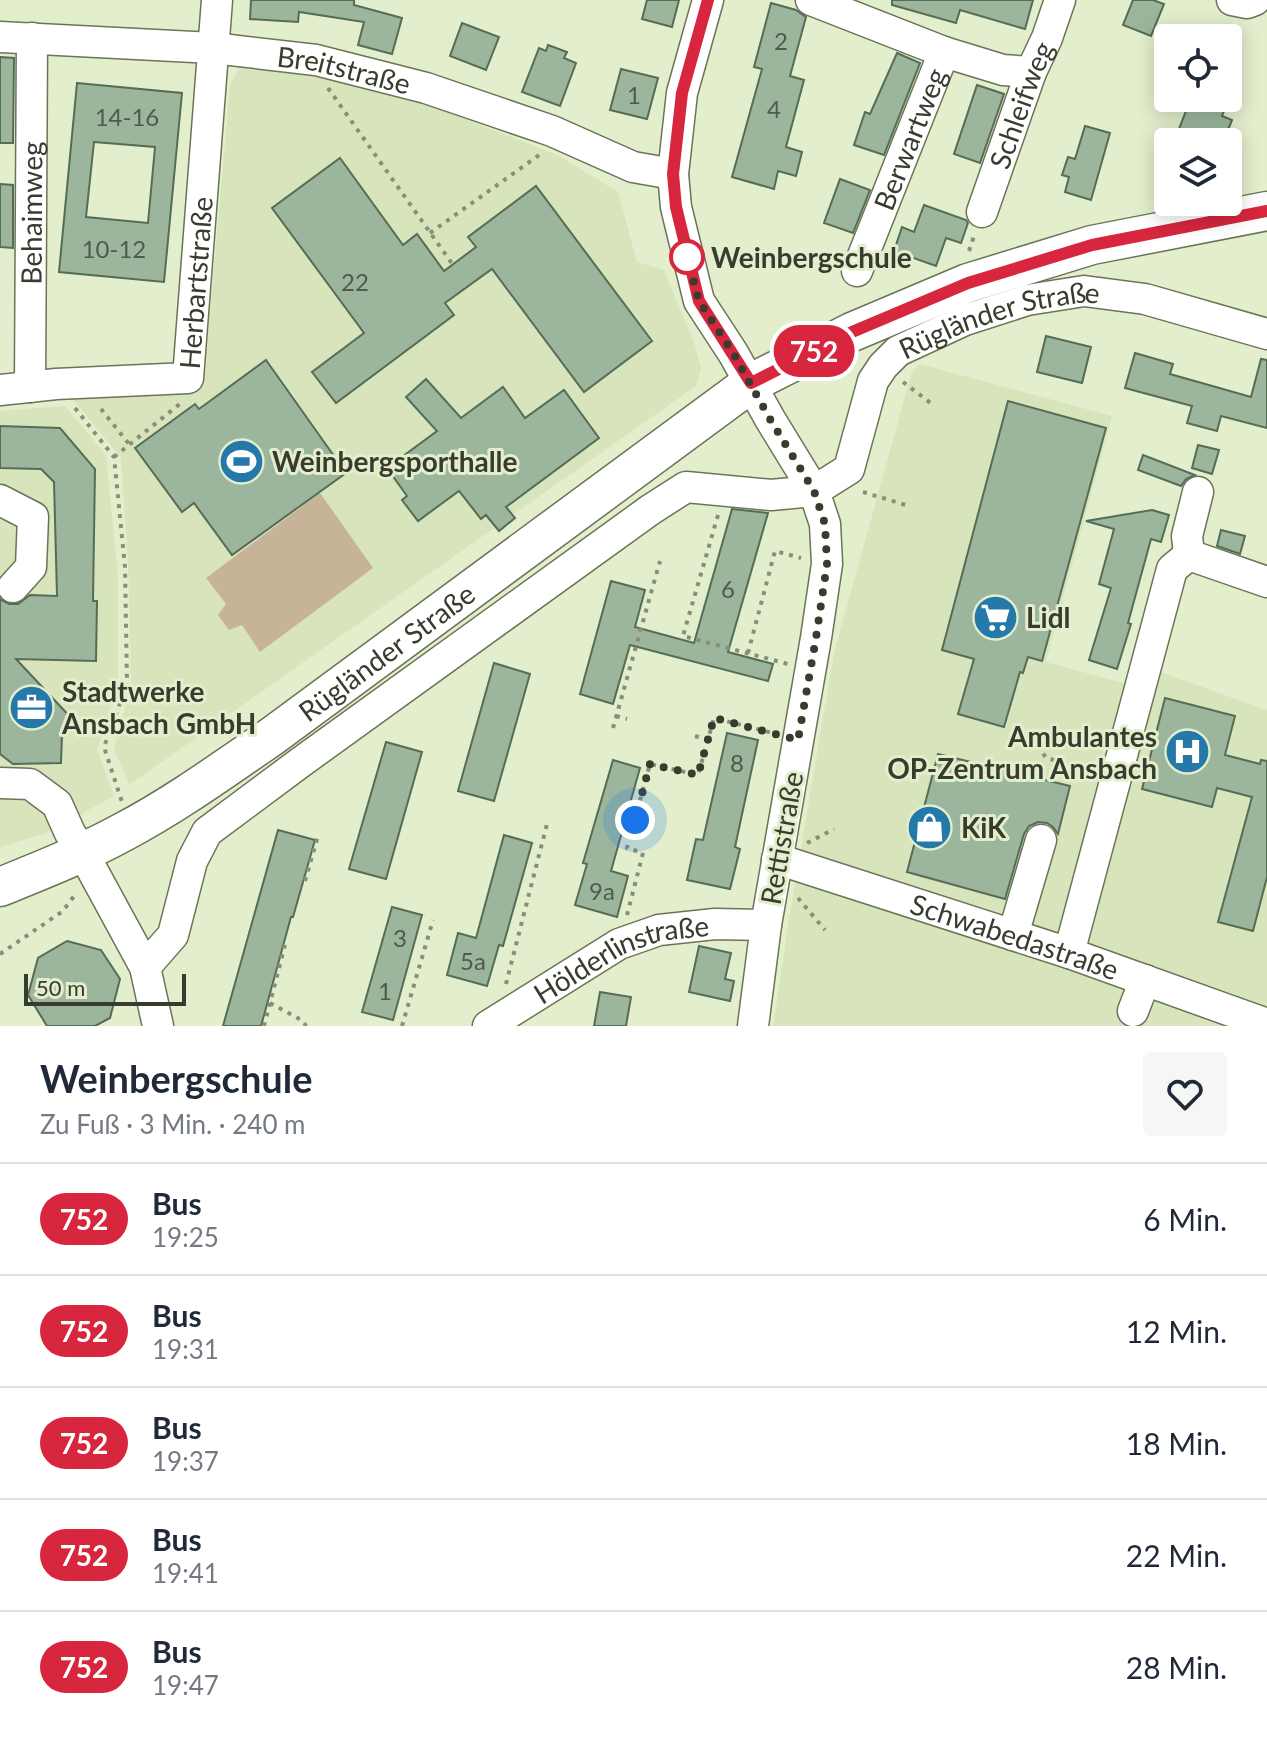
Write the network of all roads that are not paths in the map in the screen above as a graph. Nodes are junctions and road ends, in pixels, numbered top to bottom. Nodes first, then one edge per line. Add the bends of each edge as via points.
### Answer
1 (217, 0) edge
2 (708, 0) edge
3 (811, 0) edge
4 (1060, 0) edge
5 (1232, 0) edge
6 (1255, 0) edge
7 (0, 37) edge
8 (32, 38) junction
9 (213, 48) junction
10 (944, 52) junction
11 (1031, 72) junction
12 (673, 174) junction
13 (1267, 211) edge
14 (982, 212) dead end
15 (857, 271) dead end
16 (1267, 334) edge
17 (751, 383) junction
18 (41, 386) edge
19 (814, 491) junction
20 (1198, 492) dead end
21 (0, 500) edge
22 (1189, 555) junction
23 (1267, 582) edge
24 (13, 587) dead end
25 (0, 783) edge
26 (1041, 840) dead end
27 (83, 853) junction
28 (784, 862) junction
29 (0, 887) edge
30 (766, 925) junction
31 (1013, 935) junction
32 (1069, 953) junction
33 (145, 967) junction
34 (1145, 980) junction
35 (1133, 1011) dead end
36 (526, 1016) edge
37 (1262, 1017) edge
38 (492, 1024) edge
39 (158, 1026) edge
40 (753, 1026) edge

1 - 9 street, Herbartstraße
2 - 12 street, Rettistraße via 682,93
3 - 10 street, Berwartweg
4 - 11 street, Schleifweg
5 - 6 street
7 - 8 street, Breitstraße
8 - 9 street, Breitstraße
8 - 18 street, Behaimweg
9 - 12 street, Breitstraße via 316,60 426,88 552,131 633,167
9 - 18 street, Herbartstraße via 188,378
10 - 11 street, Berwartweg via 1003,70
10 - 15 street, Berwartweg
11 - 14 street, Schleifweg
12 - 17 street, Rettistraße via 699,301
13 - 17 main road, Rügländer Straße via 1092,245 968,283 852,332
16 - 19 street, Rügländer Straße via 1145,299 1084,291 1027,300 965,320 898,351 883,366 873,381 849,469
17 - 19 street, Rettistraße
17 - 27 main road, Rügländer Straße via 271,737 128,830
19 - 28 street, Rettistraße via 825,524 827,564
19 - 33 street via 771,495 686,487 650,510 207,832 192,861 173,935
20 - 22 street via 1187,536
21 - 24 street via 33,517 31,567
22 - 23 street
22 - 32 street via 1172,569
25 - 27 street via 30,784 57,804
26 - 31 street
27 - 29 main road, Rügländer Straße
27 - 33 street
28 - 30 street, Rettistraße
28 - 31 street, Schwabedastraße
30 - 36 street, Hölderlinstraße via 659,930 619,944
30 - 40 street, Rettistraße
31 - 32 street, Schwabedastraße
32 - 34 street, Schwabedastraße
33 - 39 street
34 - 35 street
34 - 37 street, Schwabedastraße
36 - 38 street, Hölderlinstraße

